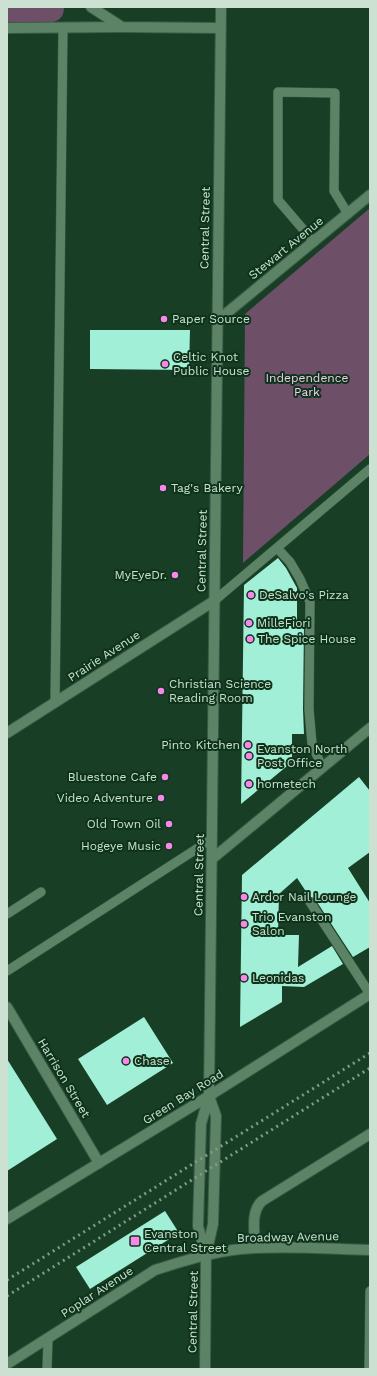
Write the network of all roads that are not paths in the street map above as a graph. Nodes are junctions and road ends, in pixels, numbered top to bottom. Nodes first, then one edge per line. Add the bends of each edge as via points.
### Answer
1 (91, 7) edge
2 (221, 7) edge
3 (122, 27) junction
4 (7, 28) edge
5 (63, 28) junction
6 (220, 28) junction
7 (370, 195) edge
8 (348, 214) junction
9 (314, 242) junction
10 (217, 321) junction
11 (370, 468) edge
12 (277, 548) junction
13 (214, 601) junction
14 (55, 703) junction
15 (370, 728) edge
16 (7, 733) edge
17 (322, 767) junction
18 (212, 839) junction
19 (212, 859) junction
20 (41, 892) dead end
21 (310, 902) dead end
22 (7, 914) edge
23 (7, 971) edge
24 (370, 994) edge
25 (7, 1007) edge
26 (209, 1096) junction
27 (370, 1134) edge
28 (99, 1163) junction
29 (7, 1219) edge
30 (255, 1248) junction
31 (370, 1250) edge
32 (206, 1255) junction
33 (370, 1291) edge
34 (48, 1340) junction
35 (7, 1364) edge
36 (47, 1369) edge
37 (205, 1369) edge
38 (369, 1369) edge

1 - 3 main road
2 - 6 main road, Central Street
3 - 5 main road
3 - 6 main road
4 - 5 main road
5 - 14 lane
6 - 10 main road, Central Street
7 - 8 main road, Stewart Avenue
8 - 9 main road, Stewart Avenue
8 - 9 lane via 334,190 335,93 278,92 278,200
9 - 10 main road, Stewart Avenue
10 - 13 main road, Central Street
11 - 12 lane
12 - 13 lane
12 - 17 lane via 290,562 310,602 309,709 312,744
13 - 14 main road, Prairie Avenue
13 - 18 main road, Central Street
14 - 16 main road, Prairie Avenue
15 - 17 main road
17 - 19 main road
18 - 19 main road, Central Street
18 - 23 lane
19 - 26 main road, Central Street
20 - 22 lane
21 - 24 lane
24 - 26 main road, Green Bay Road
25 - 28 main road, Harrison Street
26 - 28 main road, Green Bay Road
26 - 32 main road, Central Street via 216,1116 213,1224
26 - 32 main road, Central Street via 201,1124 198,1226
27 - 30 main road via 262,1201 257,1206 255,1215
28 - 29 main road, Green Bay Road
30 - 31 main road, Broadway Avenue
30 - 32 main road, Broadway Avenue
32 - 34 main road, Poplar Avenue via 155,1270
32 - 37 main road, Central Street
33 - 38 lane
34 - 35 main road, Poplar Avenue
34 - 36 lane

